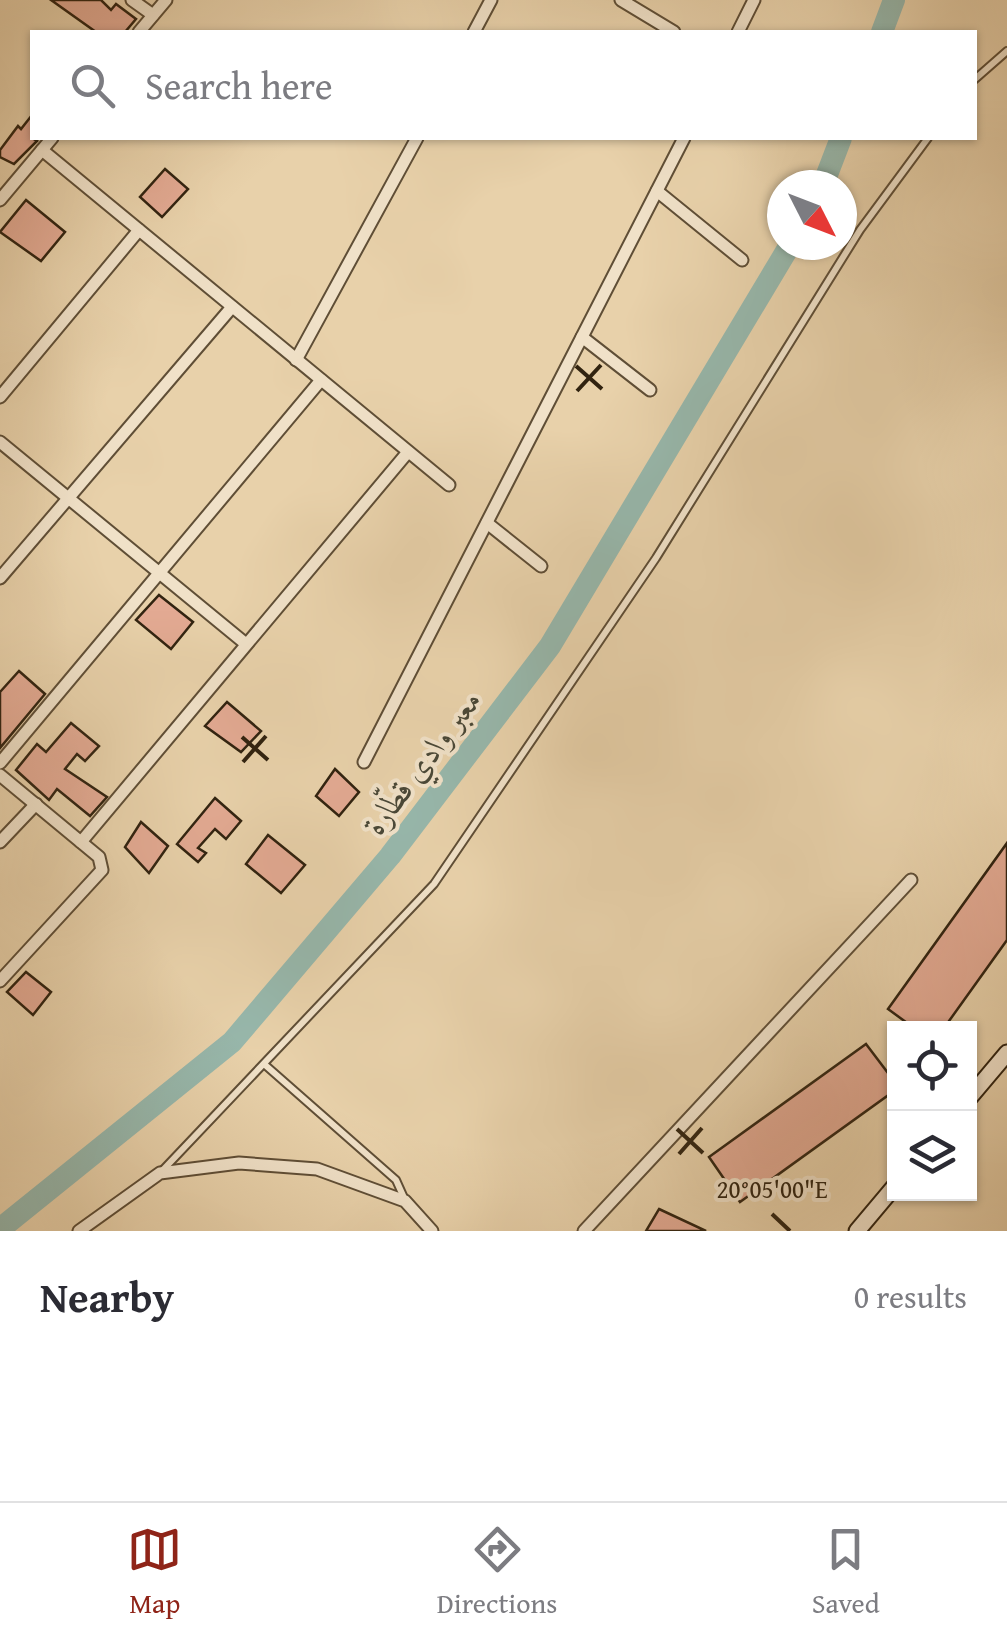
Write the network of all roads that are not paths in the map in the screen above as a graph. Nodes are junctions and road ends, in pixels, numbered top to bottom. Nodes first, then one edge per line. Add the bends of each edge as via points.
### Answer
1 (132, 0) edge
2 (166, 0) edge
3 (491, 0) edge
4 (620, 0) edge
5 (754, 0) edge
6 (154, 15) junction
7 (141, 30) edge
8 (475, 30) edge
9 (671, 30) edge
10 (739, 30) edge
11 (1007, 50) edge
12 (977, 77) edge
13 (50, 140) edge
14 (416, 140) edge
15 (683, 140) edge
16 (927, 140) edge
17 (42, 150) junction
18 (657, 190) junction
19 (0, 200) edge
20 (138, 230) junction
21 (742, 260) dead end
22 (232, 306) junction
23 (582, 338) junction
24 (296, 360) junction
25 (321, 380) junction
26 (650, 390) dead end
27 (0, 397) edge
28 (0, 442) edge
29 (408, 452) junction
30 (449, 486) dead end
31 (68, 498) junction
32 (487, 523) junction
33 (541, 566) dead end
34 (160, 573) junction
35 (0, 578) edge
36 (246, 644) junction
37 (364, 762) dead end
38 (0, 763) edge
39 (0, 775) edge
40 (36, 804) junction
41 (0, 842) edge
42 (82, 842) junction
43 (911, 880) dead end
44 (0, 981) edge
45 (264, 1063) junction
46 (1003, 1064) edge
47 (977, 1091) edge
48 (160, 1173) junction
49 (887, 1195) edge
50 (405, 1201) junction
51 (79, 1231) edge
52 (432, 1231) edge
53 (584, 1231) edge
54 (857, 1231) edge

1 - 6 street
2 - 6 street
3 - 8 street
4 - 9 street
5 - 10 street
6 - 7 street
11 - 12 lane
13 - 17 street
14 - 24 street
15 - 18 street
16 - 45 lane via 860,230 656,558 434,884
17 - 19 street
17 - 20 street
18 - 21 street
18 - 23 street
20 - 22 street
20 - 27 street
22 - 24 street
22 - 31 street
23 - 26 street
23 - 32 street
24 - 25 street
25 - 29 street
25 - 34 street
28 - 31 street
29 - 30 street
29 - 36 street
31 - 34 street
31 - 35 street
32 - 33 street
32 - 37 street
34 - 36 street
34 - 38 street
36 - 42 street
39 - 40 street
40 - 41 street
40 - 42 street
42 - 44 street via 98,857 101,874
43 - 53 street
45 - 48 lane
45 - 50 lane via 396,1180
46 - 47 street
48 - 50 street via 238,1163 316,1169
48 - 51 street
49 - 54 street
50 - 52 street

